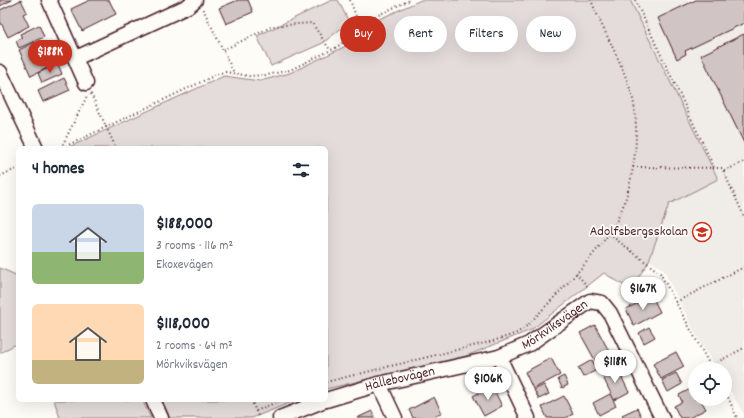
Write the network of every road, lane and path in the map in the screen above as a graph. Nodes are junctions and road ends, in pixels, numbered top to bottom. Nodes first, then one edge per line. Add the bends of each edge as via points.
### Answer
1 (49, 0) edge
2 (350, 0) edge
3 (410, 0) edge
4 (591, 0) edge
5 (635, 0) edge
6 (198, 2) edge
7 (355, 16) edge
8 (375, 16) edge
9 (340, 44) edge
10 (223, 50) junction
11 (330, 50) junction
12 (76, 58) junction
13 (0, 72) edge
14 (234, 73) junction
15 (88, 87) junction
16 (107, 127) junction
17 (35, 146) edge
18 (62, 146) edge
19 (65, 146) edge
20 (115, 146) edge
21 (744, 162) edge
22 (633, 167) junction
23 (714, 167) junction
24 (16, 169) edge
25 (724, 171) junction
26 (0, 176) edge
27 (744, 216) edge
28 (609, 234) junction
29 (744, 267) edge
30 (576, 273) junction
31 (595, 302) junction
32 (676, 302) junction
33 (744, 348) edge
34 (499, 357) junction
35 (708, 362) edge
36 (718, 362) edge
37 (328, 382) edge
38 (379, 384) junction
39 (328, 399) edge
40 (154, 402) edge
41 (252, 402) edge
42 (276, 402) edge
43 (320, 402) edge
44 (732, 406) edge
45 (256, 411) junction
46 (161, 418) edge
47 (259, 418) edge
48 (280, 418) edge
49 (395, 418) edge
50 (528, 418) edge
51 (662, 418) edge
52 (737, 418) edge

1 - 12 street
2 - 7 path
3 - 8 path
4 - 22 path via 624,72 631,94 635,122
5 - 23 path
6 - 10 path
6 - 12 street
9 - 11 path
10 - 11 path via 274,26 312,23
10 - 14 path
11 - 14 path via 280,73 250,76
12 - 15 street
13 - 17 street
14 - 16 path via 220,73
15 - 16 path
15 - 18 path
16 - 19 path
16 - 20 path
21 - 25 path
22 - 23 path
22 - 28 path via 623,203
23 - 25 path via 722,168
24 - 26 path
25 - 27 path
28 - 30 path
28 - 32 path via 660,273
29 - 32 path
30 - 31 path via 589,288
30 - 37 path via 528,325 517,333
31 - 34 street, Mörkviksvägen via 590,301 529,344
31 - 51 street, Mörkviksvägen via 602,303 610,312
32 - 35 path
33 - 36 path
34 - 38 street, Hällebovägen
34 - 50 street
38 - 39 street, Hällebovägen
38 - 49 street
40 - 46 street
41 - 45 path
42 - 45 path
43 - 48 street, Hällebovägen
44 - 52 path
45 - 47 path

